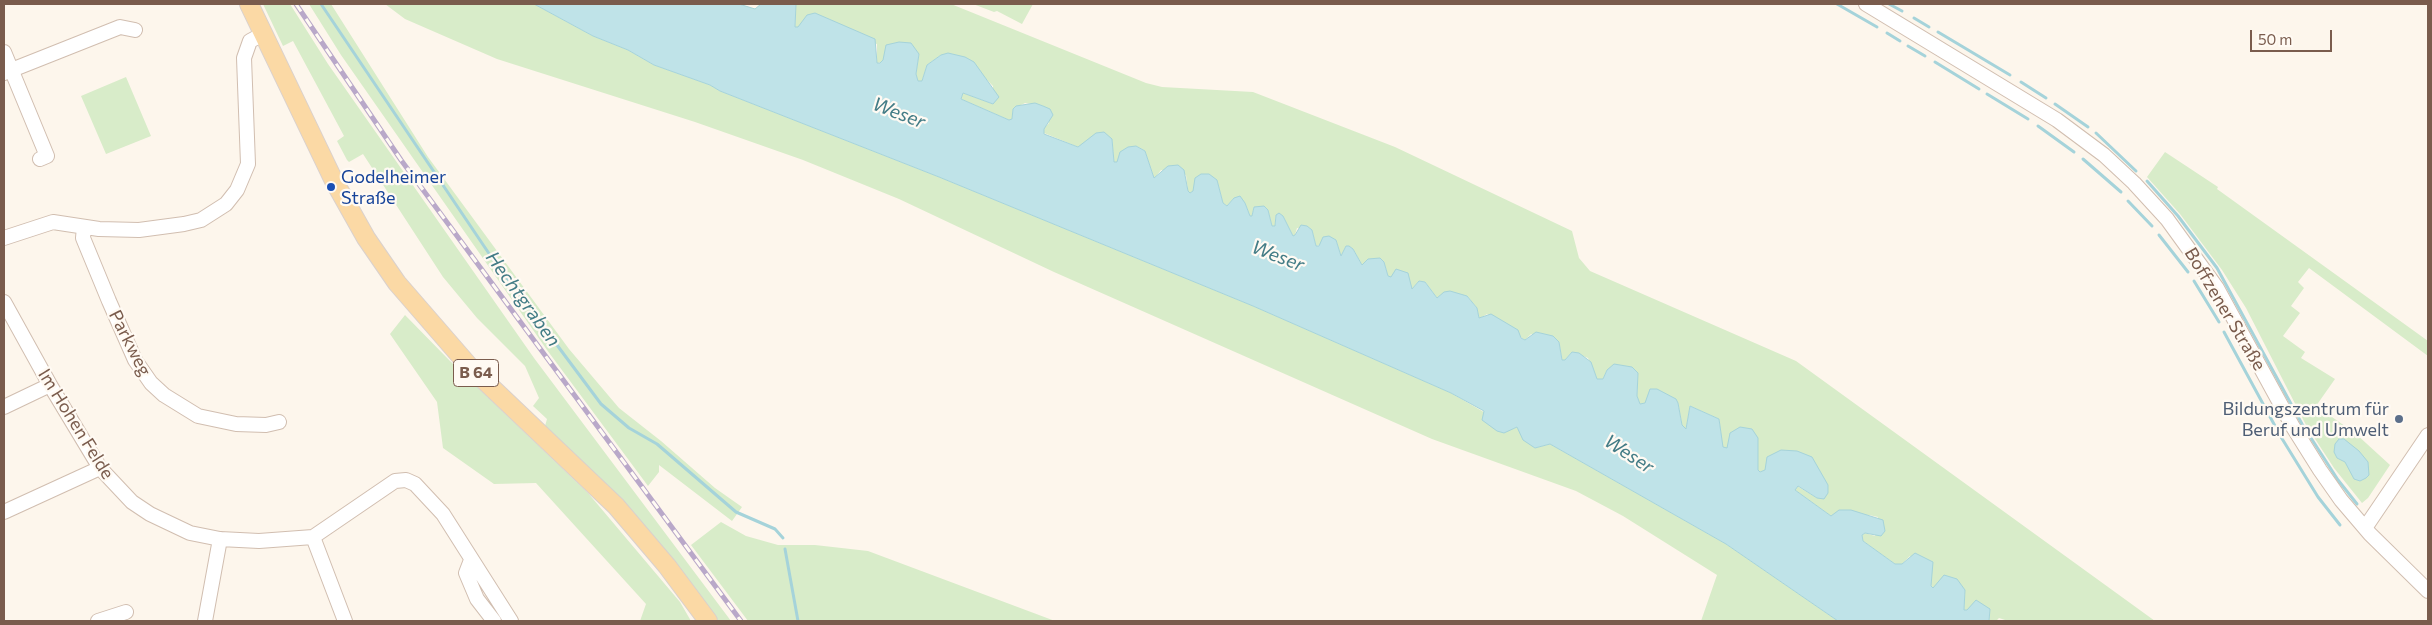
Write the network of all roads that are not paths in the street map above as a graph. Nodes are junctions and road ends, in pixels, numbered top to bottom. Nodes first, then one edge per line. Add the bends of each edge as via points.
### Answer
1 (249, 4) edge
2 (1866, 4) edge
3 (135, 30) dead end
4 (263, 34) junction
5 (4, 52) edge
6 (7, 72) edge
7 (40, 159) dead end
8 (84, 227) junction
9 (4, 238) edge
10 (4, 302) edge
11 (50, 385) junction
12 (4, 406) edge
13 (279, 422) dead end
14 (2428, 435) edge
15 (100, 468) junction
16 (4, 512) edge
17 (2368, 531) junction
18 (313, 537) junction
19 (220, 539) junction
20 (471, 560) junction
21 (2428, 591) edge
22 (126, 612) dead end
23 (98, 621) edge
24 (205, 621) edge
25 (345, 621) edge
26 (494, 621) edge
27 (511, 621) edge
28 (708, 621) edge

1 - 4 main road, B 64
2 - 17 street, Boffzener Straße via 2057,120 2104,155 2134,183 2167,219 2203,267 2235,318 2293,427 2320,470
3 - 6 street via 120,27
4 - 8 street via 250,41 244,58 248,164 238,190 226,204 201,220 184,224 139,230
4 - 28 main road, B 64 via 334,182 397,283 469,366 616,506
5 - 6 street
6 - 7 street via 47,156
8 - 9 street via 53,222
8 - 13 street, Parkweg via 83,238 135,360 151,382 164,395 198,416 236,424
10 - 11 street, Im Hohen Felde
11 - 12 street
11 - 15 street, Im Hohen Felde
14 - 17 street
15 - 16 street
15 - 19 street, Im Hohen Felde via 132,502 150,514 190,533
17 - 21 street, Boffzener Straße
18 - 19 street, Im Hohen Felde via 259,541
18 - 20 street via 395,481 406,480 415,484 443,514
18 - 25 street
19 - 24 street
20 - 26 street via 466,573 478,599
20 - 27 street
22 - 23 street

